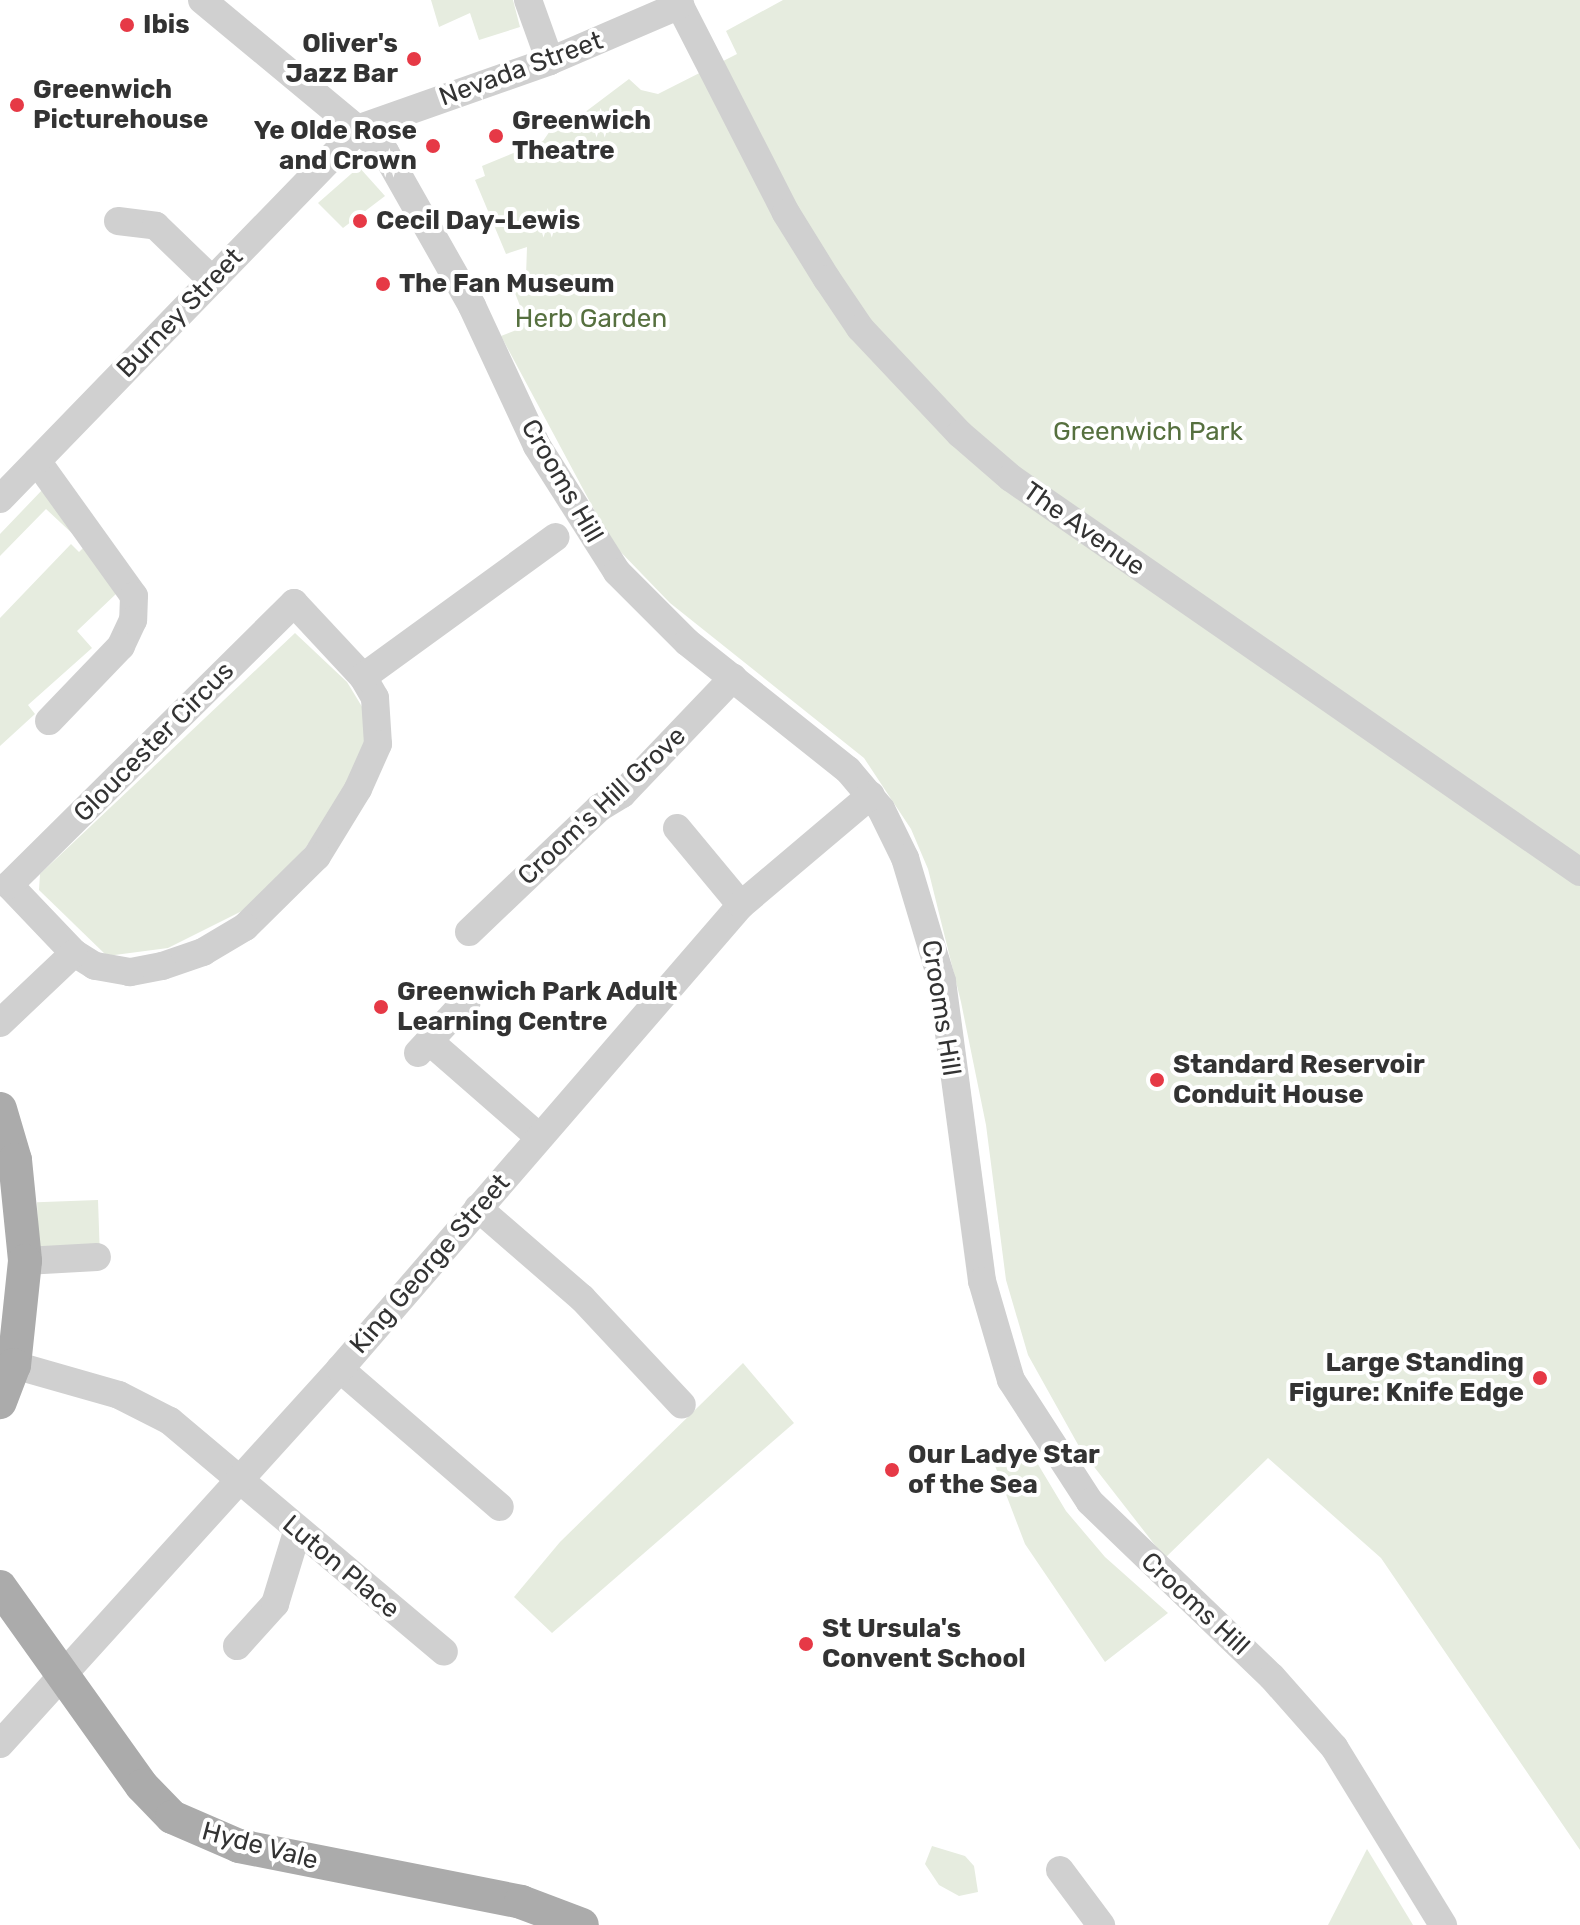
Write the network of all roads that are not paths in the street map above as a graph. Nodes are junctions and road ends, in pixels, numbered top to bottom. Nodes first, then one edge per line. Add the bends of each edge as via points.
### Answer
1 (202, 0) edge
2 (528, 0) edge
3 (678, 3) edge
4 (550, 61) junction
5 (360, 128) junction
6 (124, 222) dead end
7 (212, 280) junction
8 (37, 461) junction
9 (0, 499) edge
10 (556, 537) dead end
11 (363, 677) junction
12 (733, 678) junction
13 (49, 721) dead end
14 (871, 795) junction
15 (677, 828) dead end
16 (1580, 872) edge
17 (741, 905) junction
18 (469, 932) dead end
19 (74, 953) junction
20 (468, 999) dead end
21 (0, 1023) edge
22 (0, 1109) edge
23 (539, 1137) junction
24 (10, 1197) edge
25 (478, 1208) junction
26 (97, 1257) dead end
27 (25, 1261) junction
28 (14, 1365) junction
29 (340, 1369) junction
30 (0, 1402) edge
31 (682, 1405) dead end
32 (238, 1480) junction
33 (500, 1507) dead end
34 (297, 1532) junction
35 (0, 1587) edge
36 (237, 1646) dead end
37 (444, 1652) dead end
38 (64, 1677) junction
39 (0, 1744) edge
40 (1060, 1870) dead end
41 (582, 1925) edge
42 (1101, 1925) edge
43 (1443, 1925) edge

1 - 5 street, Crooms Hill
2 - 4 street
3 - 4 street, Nevada Street
3 - 16 street, The Avenue via 786,213 852,316 908,384 1011,478
4 - 5 street, Nevada Street
5 - 7 street, Burney Street
5 - 12 street, Crooms Hill via 404,181 580,519 656,614
6 - 7 street via 156,226
7 - 8 street, Burney Street
8 - 9 street, Burney Street
8 - 13 street via 134,596 133,620 121,646
10 - 11 street
11 - 19 street, Gloucester Circus via 380,722 372,763 340,823 284,894 245,927 203,952 162,966 130,972 95,966
11 - 19 street, Gloucester Circus via 294,603 9,885
12 - 14 street, Crooms Hill via 809,736
12 - 18 street, Croom's Hill Grove via 622,794 599,808
14 - 17 street, King George Street
14 - 43 street, Crooms Hill via 905,858 942,981 980,1267 1011,1380 1090,1502 1275,1679 1334,1747
15 - 17 street
17 - 23 street, King George Street
19 - 21 street
20 - 23 street via 424,1047
22 - 24 main road
23 - 25 street, King George Street
24 - 27 main road
25 - 29 street, King George Street
25 - 31 street via 582,1298
26 - 27 street
27 - 28 main road
28 - 30 main road
28 - 32 street, Luton Place via 146,1406
29 - 32 street, King George Street
29 - 33 street
32 - 34 street, Luton Place
32 - 38 street, King George Street
34 - 36 street via 275,1604
34 - 37 street, Luton Place
35 - 38 main road, Hyde Vale
38 - 39 street, King George Street
38 - 41 main road, Hyde Vale via 142,1786 172,1817 200,1833 277,1854 521,1902
40 - 42 street

